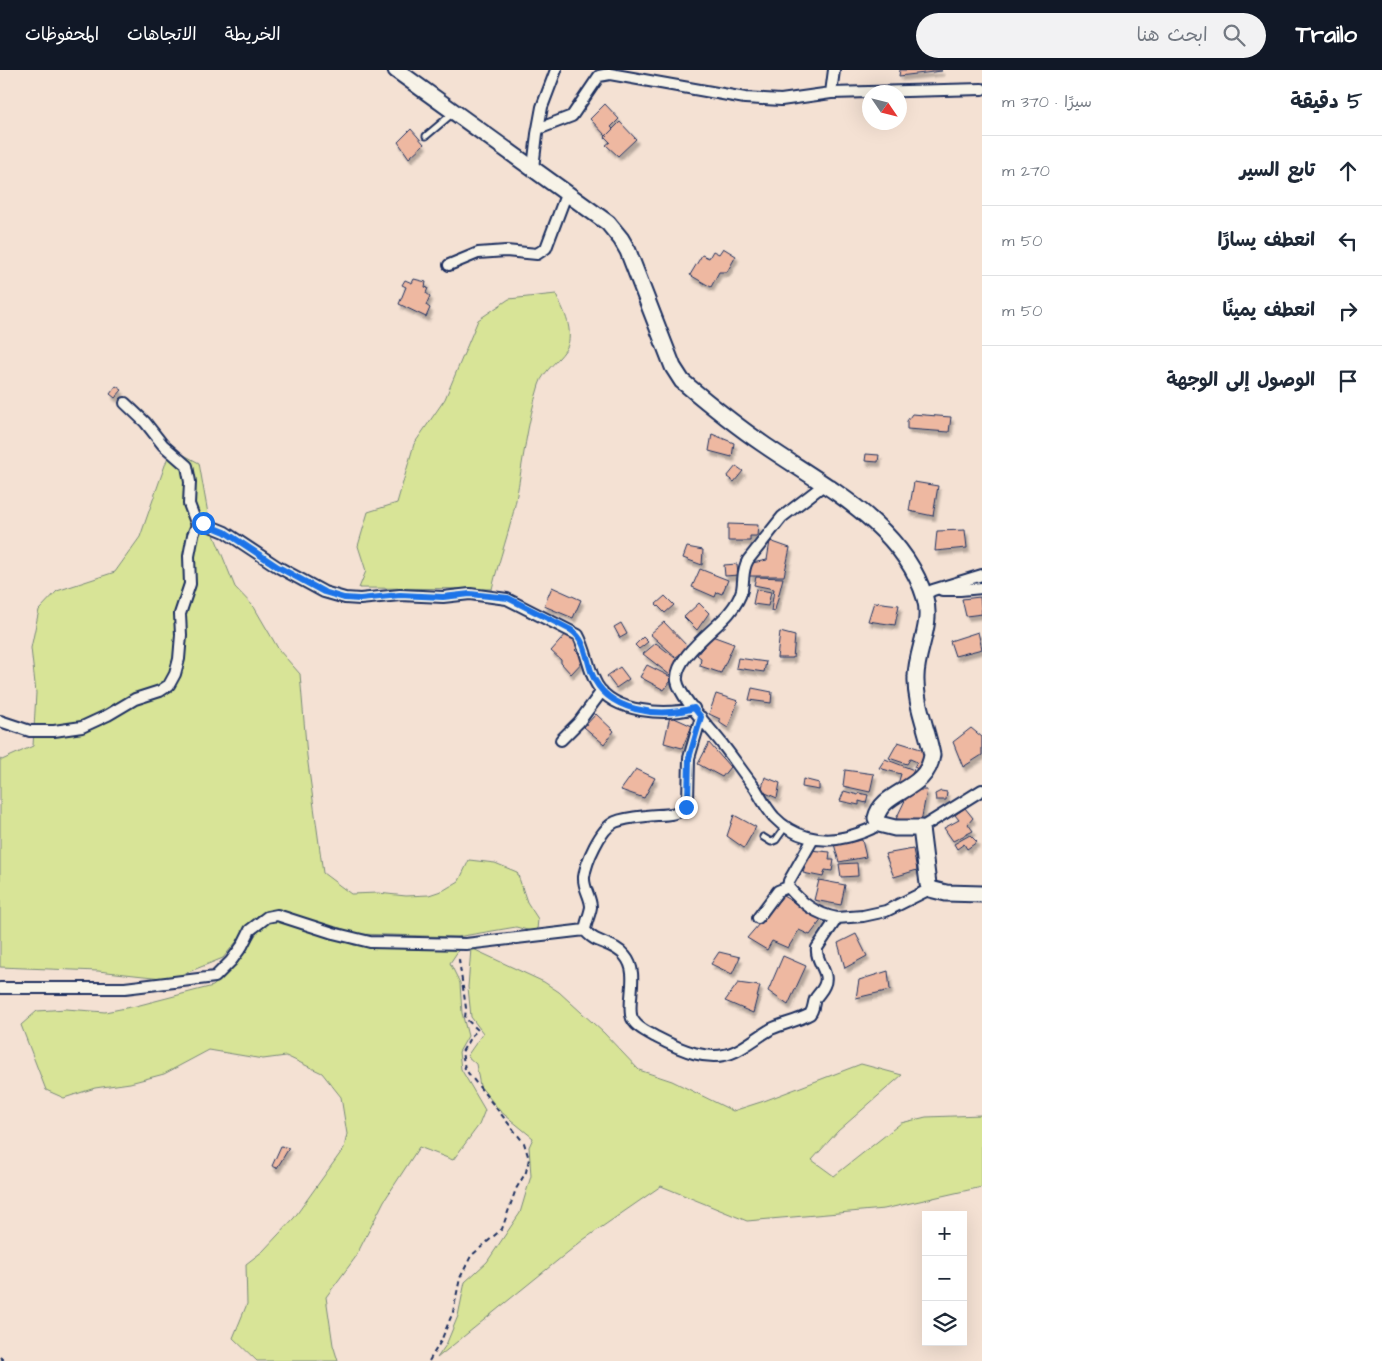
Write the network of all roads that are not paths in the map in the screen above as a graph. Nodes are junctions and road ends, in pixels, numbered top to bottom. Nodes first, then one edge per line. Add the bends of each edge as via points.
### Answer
1 (396, 70) edge
2 (556, 70) edge
3 (834, 70) edge
4 (982, 89) edge
5 (831, 93) junction
6 (455, 112) junction
7 (538, 129) junction
8 (426, 136) dead end
9 (533, 168) junction
10 (567, 192) junction
11 (449, 265) dead end
12 (125, 403) dead end
13 (825, 484) junction
14 (197, 525) junction
15 (982, 575) edge
16 (982, 588) edge
17 (928, 592) junction
18 (602, 691) junction
19 (694, 708) junction
20 (701, 717) junction
21 (0, 721) edge
22 (561, 740) dead end
23 (982, 790) edge
24 (878, 824) junction
25 (786, 826) junction
26 (921, 828) junction
27 (763, 837) dead end
28 (813, 839) junction
29 (788, 887) junction
30 (930, 889) junction
31 (982, 894) edge
32 (758, 918) dead end
33 (837, 918) junction
34 (584, 930) junction
35 (0, 988) edge

1 - 6 street
2 - 7 street via 542,107
3 - 5 street
4 - 5 street
5 - 7 street via 781,100 745,98 603,74 572,116
6 - 8 lane
6 - 9 street
7 - 9 street
9 - 10 street
10 - 11 street via 546,248 537,254 478,253
10 - 13 street via 599,214 622,239 673,367 682,381 762,444
12 - 14 street via 187,466 189,504
13 - 17 street via 861,511 894,544
13 - 19 street via 792,508 770,531 744,568 742,590 730,612 682,663 677,681
14 - 18 street via 203,523 225,532 278,567 324,592 344,598 470,594 508,598 578,635
14 - 21 street via 189,556 190,584 180,614 179,659 169,686 135,699 82,727 30,731
15 - 17 street
16 - 17 street
17 - 24 street via 927,619 916,676 917,699 929,739 931,763 918,781 881,807 876,818
18 - 19 street via 614,701 644,711 679,712
18 - 22 street
19 - 20 street
20 - 25 street via 765,806
20 - 34 street via 689,758 686,807 674,814 614,822 594,847 584,878 584,888 590,900
23 - 26 street
24 - 26 street
24 - 28 street via 841,839
25 - 27 lane via 776,840 771,842
25 - 28 street
26 - 30 street
28 - 29 street
29 - 32 street via 778,891
29 - 33 street via 807,906
30 - 31 street
30 - 33 street via 886,911
33 - 34 street via 817,948 826,979 810,1014 779,1025 735,1052 716,1056 696,1054 671,1045 638,1026 631,1016 631,971 625,956 593,939
34 - 35 street via 466,944 370,942 277,915 267,917 250,930 234,956 215,977 125,988

